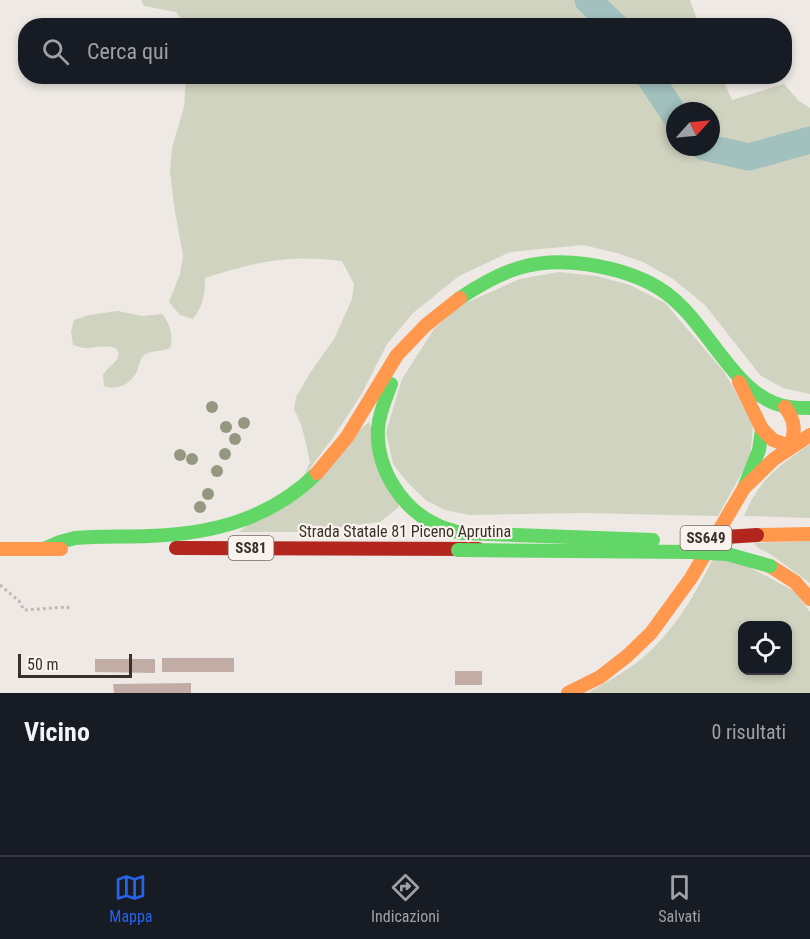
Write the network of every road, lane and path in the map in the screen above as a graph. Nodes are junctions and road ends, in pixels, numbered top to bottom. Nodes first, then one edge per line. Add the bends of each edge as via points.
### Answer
1 (448, 307) junction
2 (730, 365) junction
3 (785, 407) junction
4 (810, 408) edge
5 (762, 429) junction
6 (810, 435) edge
7 (790, 446) junction
8 (744, 488) junction
9 (810, 534) edge
10 (655, 540) junction
11 (0, 549) edge
12 (44, 549) junction
13 (458, 550) junction
14 (0, 585) edge
15 (810, 599) edge
16 (71, 610) dead end
17 (568, 693) edge

1 - 2 main road via 512,269 541,262 603,267 665,293 699,325
1 - 10 main road via 400,366 388,390 378,428 379,451 386,473 406,502 435,525 461,533
1 - 12 main road via 397,356 330,462 291,496 232,525 191,534 69,539
2 - 3 main road via 758,394
2 - 5 main road
3 - 4 main road
3 - 7 main road via 795,426
5 - 7 main road via 773,440
5 - 8 main road via 759,450
6 - 7 main road
7 - 8 main road via 758,471
8 - 17 main road via 671,609 643,644 612,670
9 - 10 main road, Strada Statale 81 Piceno Aprutina / SS649, bridge
10 - 13 main road, Strada Statale 81 Piceno Aprutina / SS81, bridge
11 - 12 main road, Strada Statale 81 Piceno Aprutina / SS81
12 - 13 main road, Strada Statale 81 Piceno Aprutina / SS81
13 - 15 main road, bridge via 727,555 770,566 795,582
14 - 16 path via 24,610

